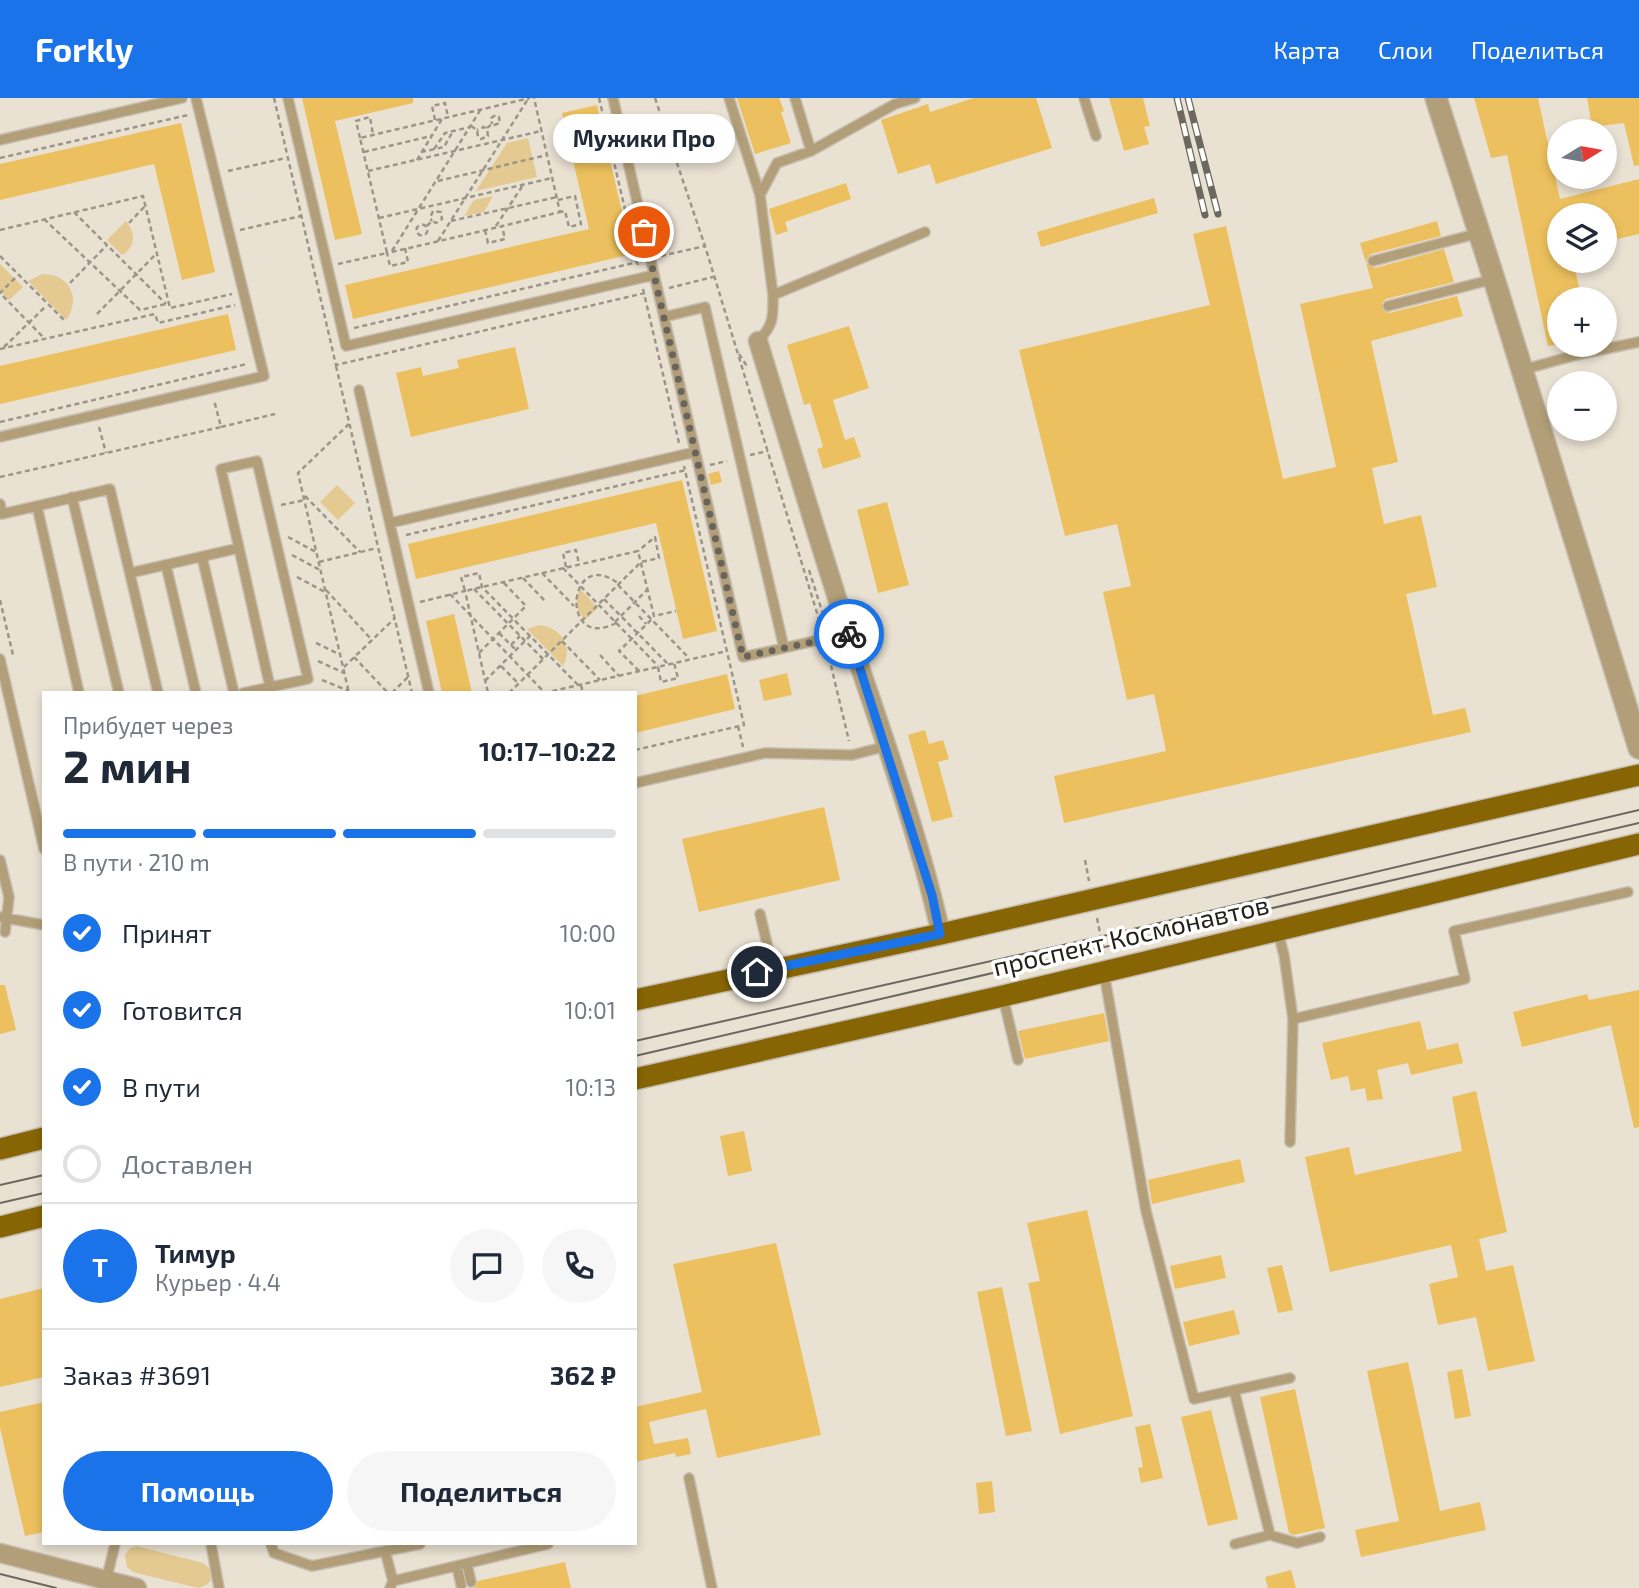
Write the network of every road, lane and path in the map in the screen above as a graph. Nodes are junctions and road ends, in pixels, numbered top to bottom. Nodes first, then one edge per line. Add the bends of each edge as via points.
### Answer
1 (182, 98) edge
2 (196, 98) edge
3 (274, 98) edge
4 (288, 98) edge
5 (529, 98) edge
6 (599, 98) edge
7 (612, 98) edge
8 (655, 98) edge
9 (729, 98) edge
10 (794, 98) edge
11 (915, 98) edge
12 (1084, 98) edge
13 (1436, 98) edge
14 (894, 101) edge
15 (481, 110) junction
16 (191, 115) dead end
17 (448, 117) junction
18 (442, 119) junction
19 (435, 120) junction
20 (492, 124) dead end
21 (470, 127) junction
22 (486, 128) junction
23 (477, 130) junction
24 (453, 131) junction
25 (541, 131) junction
26 (373, 135) junction
27 (431, 136) junction
28 (1096, 136) dead end
29 (360, 138) junction
30 (485, 139) junction
31 (0, 140) edge
32 (502, 140) junction
33 (486, 144) junction
34 (434, 149) junction
35 (811, 150) junction
36 (455, 151) junction
37 (364, 152) junction
38 (421, 152) junction
39 (547, 155) junction
40 (0, 158) edge
41 (288, 158) junction
42 (417, 160) junction
43 (482, 170) junction
44 (368, 171) junction
45 (214, 174) junction
46 (552, 178) junction
47 (436, 181) junction
48 (523, 185) junction
49 (760, 195) junction
50 (465, 198) junction
51 (557, 199) junction
52 (146, 205) junction
53 (433, 206) junction
54 (508, 208) junction
55 (418, 209) junction
56 (434, 211) junction
57 (74, 212) junction
58 (560, 212) junction
59 (301, 216) junction
60 (379, 218) junction
61 (44, 219) junction
62 (442, 219) junction
63 (432, 221) junction
64 (129, 223) dead end
65 (449, 223) junction
66 (427, 226) dead end
67 (502, 226) junction
68 (496, 227) junction
69 (0, 230) edge
70 (485, 230) junction
71 (925, 232) dead end
72 (228, 233) junction
73 (1479, 233) junction
74 (438, 241) junction
75 (107, 245) junction
76 (705, 246) junction
77 (405, 248) junction
78 (392, 251) junction
79 (157, 253) junction
80 (387, 253) junction
81 (0, 256) edge
82 (650, 259) junction
83 (1373, 261) dead end
84 (637, 262) junction
85 (90, 263) junction
86 (340, 263) dead end
87 (136, 274) junction
88 (654, 275) junction
89 (715, 277) junction
90 (15, 278) dead end
91 (641, 278) junction
92 (1494, 279) junction
93 (70, 283) dead end
94 (657, 290) junction
95 (120, 292) junction
96 (644, 293) junction
97 (773, 295) junction
98 (166, 304) junction
99 (1388, 306) dead end
100 (44, 307) dead end
101 (170, 308) junction
102 (97, 314) dead end
103 (664, 317) junction
104 (29, 322) junction
105 (66, 322) dead end
106 (353, 328) dead end
107 (45, 339) junction
108 (758, 341) joint
109 (1639, 342) edge
110 (1, 349) edge
111 (248, 363) dead end
112 (336, 365) junction
113 (1522, 370) junction
114 (207, 373) junction
115 (211, 388) junction
116 (359, 390) dead end
117 (275, 414) dead end
118 (0, 422) edge
119 (349, 424) junction
120 (221, 427) junction
121 (0, 437) edge
122 (768, 451) junction
123 (695, 452) junction
124 (682, 455) junction
125 (740, 458) junction
126 (698, 467) junction
127 (685, 470) junction
128 (0, 477) edge
129 (303, 493) junction
130 (72, 497) junction
131 (305, 500) junction
132 (0, 504) edge
133 (37, 506) junction
134 (268, 508) junction
135 (394, 522) junction
136 (272, 529) junction
137 (394, 538) junction
138 (377, 542) junction
139 (277, 547) junction
140 (239, 548) junction
141 (378, 548) junction
142 (638, 551) junction
143 (317, 552) junction
144 (360, 552) junction
145 (202, 556) junction
146 (319, 562) junction
147 (641, 562) junction
148 (579, 564) junction
149 (166, 565) junction
150 (564, 568) junction
151 (282, 569) junction
152 (321, 571) junction
153 (130, 573) junction
154 (542, 573) junction
155 (523, 578) junction
156 (503, 582) junction
157 (619, 584) junction
158 (482, 587) junction
159 (580, 587) junction
160 (474, 589) junction
161 (648, 590) junction
162 (326, 591) junction
163 (465, 591) junction
164 (450, 594) junction
165 (604, 599) junction
166 (418, 602) dead end
167 (546, 602) dead end
168 (635, 602) junction
169 (598, 605) junction
170 (576, 608) junction
171 (676, 611) dead end
172 (470, 615) junction
173 (621, 616) junction
174 (639, 616) dead end
175 (653, 617) junction
176 (394, 618) junction
177 (513, 619) junction
178 (582, 620) junction
179 (615, 623) junction
180 (509, 624) junction
181 (647, 624) junction
182 (849, 632) junction
183 (499, 633) junction
184 (638, 633) junction
185 (520, 636) junction
186 (530, 636) junction
187 (825, 638) junction
188 (494, 639) junction
189 (631, 639) junction
190 (372, 640) junction
191 (525, 641) junction
192 (562, 641) junction
193 (316, 643) dead end
194 (511, 645) junction
195 (784, 648) junction
196 (516, 650) junction
197 (727, 650) junction
198 (479, 653) junction
199 (548, 654) junction
200 (341, 655) junction
201 (600, 655) dead end
202 (510, 656) junction
203 (354, 657) junction
204 (0, 659) edge
205 (543, 659) junction
206 (690, 659) junction
207 (318, 661) dead end
208 (674, 663) junction
209 (668, 664) junction
210 (500, 666) junction
211 (344, 667) junction
212 (658, 667) junction
213 (639, 671) junction
214 (345, 674) junction
215 (528, 674) junction
216 (619, 676) junction
217 (408, 677) junction
218 (600, 680) junction
219 (322, 681) dead end
220 (485, 681) junction
221 (518, 684) junction
222 (579, 685) junction
223 (270, 687) junction
224 (568, 687) junction
225 (79, 691) edge
226 (119, 691) edge
227 (158, 691) edge
228 (195, 691) edge
229 (234, 691) edge
230 (252, 691) edge
231 (347, 691) edge
232 (349, 691) edge
233 (388, 691) edge
234 (392, 691) edge
235 (412, 691) edge
236 (429, 691) edge
237 (488, 691) edge
238 (511, 691) edge
239 (543, 691) edge
240 (553, 691) edge
241 (569, 691) edge
242 (582, 691) edge
243 (738, 726) junction
244 (1637, 736) edge
245 (887, 746) junction
246 (637, 750) edge
247 (852, 755) junction
248 (746, 758) junction
249 (1639, 775) edge
250 (637, 783) edge
251 (42, 840) edge
252 (1639, 844) edge
253 (0, 860) edge
254 (1085, 860) dead end
255 (1628, 892) dead end
256 (1093, 898) junction
257 (760, 914) dead end
258 (3, 917) edge
259 (42, 925) edge
260 (1278, 930) junction
261 (5, 932) dead end
262 (940, 934) junction
263 (773, 969) junction
264 (1106, 971) junction
265 (1003, 996) junction
266 (637, 1000) edge
267 (1293, 1019) junction
268 (1017, 1060) dead end
269 (637, 1079) edge
270 (42, 1138) edge
271 (1290, 1142) dead end
272 (0, 1149) edge
273 (42, 1216) edge
274 (0, 1227) edge
275 (1290, 1378) dead end
276 (1234, 1390) junction
277 (689, 1478) dead end
278 (1270, 1535) junction
279 (1320, 1537) dead end
280 (1235, 1544) dead end
281 (115, 1545) edge
282 (211, 1545) edge
283 (271, 1545) edge
284 (415, 1545) edge
285 (544, 1545) edge
286 (385, 1551) junction
287 (0, 1553) edge
288 (462, 1565) junction
289 (106, 1581) junction
290 (466, 1583) dead end
291 (391, 1584) edge
292 (137, 1588) edge
293 (219, 1588) edge
294 (712, 1588) edge

1 - 31 lane
2 - 45 lane
3 - 41 path
4 - 91 lane via 346,346
5 - 15 path
5 - 25 path
5 - 32 path
6 - 84 path
7 - 82 lane
8 - 76 path
9 - 49 lane
10 - 35 lane
11 - 14 lane
12 - 28 lane
13 - 73 street
14 - 35 lane
15 - 17 path
15 - 21 path
16 - 40 path
17 - 18 path
17 - 19 path via 445,103 432,106
18 - 19 path
18 - 27 path
19 - 26 path
20 - 22 path
21 - 23 path
21 - 24 path
21 - 36 path
22 - 23 path
22 - 30 path
23 - 30 path via 478,137
24 - 34 path via 445,133
24 - 34 path via 444,147
25 - 32 path
25 - 39 path
26 - 29 path
26 - 29 path via 370,117 356,121
27 - 37 path
27 - 38 path
29 - 37 path
30 - 33 path
32 - 33 path
32 - 43 path
33 - 36 path
34 - 38 path
35 - 49 lane via 777,163
36 - 42 path
36 - 47 path
37 - 44 path
38 - 42 path
39 - 43 path
39 - 46 path
41 - 45 path
41 - 59 path
42 - 44 path
43 - 47 path
43 - 50 path
44 - 60 path
45 - 72 lane
46 - 48 path
46 - 51 path
47 - 55 path
48 - 50 path
48 - 54 path
49 - 97 lane
50 - 53 path
50 - 65 path
51 - 54 path
51 - 58 path
51 - 58 path via 575,197 582,224 569,227 565,211
52 - 57 path via 144,196
52 - 64 path
52 - 79 path
53 - 55 path
53 - 56 path
54 - 65 path
54 - 68 path
55 - 60 path
55 - 78 path
56 - 62 path via 441,212
56 - 63 path
57 - 61 path
57 - 75 path
58 - 67 path
59 - 72 path
59 - 112 path
60 - 80 path
61 - 69 path
61 - 85 path
62 - 63 path
62 - 65 path
63 - 66 path
65 - 74 path
67 - 68 path
67 - 70 path via 505,239 488,243
68 - 70 path
70 - 74 path
71 - 97 lane
72 - 115 lane via 264,376
73 - 83 lane
73 - 92 street
74 - 77 path
75 - 85 path
75 - 87 path
76 - 82 path
76 - 89 path
77 - 78 path
77 - 80 path via 408,262 390,266
78 - 80 path
79 - 87 path
79 - 101 path
80 - 86 path
81 - 105 path
82 - 88 lane
84 - 91 path
84 - 106 path
85 - 93 path
85 - 95 path
87 - 95 path
87 - 98 path
88 - 91 lane
88 - 94 lane
89 - 94 path
89 - 122 path
90 - 104 path via 0,293
91 - 96 path
92 - 99 lane
92 - 113 street
94 - 103 lane
95 - 98 path via 139,310
95 - 102 path
96 - 112 path
96 - 124 path
97 - 108 lane via 773,320
98 - 101 path
100 - 104 path
101 - 107 path via 232,294 235,305 158,323 155,314
103 - 123 lane
103 - 125 lane via 705,307
104 - 107 path
104 - 110 path
107 - 110 path
108 - 182 street
109 - 113 lane
111 - 114 path
112 - 119 path
113 - 244 street
114 - 115 path
114 - 118 path
115 - 120 path
115 - 121 lane
116 - 135 lane
117 - 120 path
119 - 129 path via 298,473
119 - 138 path
120 - 128 path
122 - 125 path
122 - 187 path
123 - 124 lane
123 - 126 lane
124 - 127 path
124 - 135 lane
125 - 126 path
125 - 195 lane
126 - 195 lane via 743,657
127 - 135 path via 403,536
127 - 197 path
129 - 131 path
129 - 144 path
130 - 133 lane
130 - 153 lane via 110,489
130 - 226 lane
131 - 134 path
131 - 143 path
132 - 133 lane via 2,514
133 - 225 lane
134 - 136 lane
134 - 140 lane via 257,461 221,469
135 - 137 lane
136 - 139 lane
136 - 143 path
137 - 138 path
137 - 236 lane
138 - 141 path
139 - 151 lane
139 - 152 path
140 - 145 lane
140 - 223 lane
141 - 144 path
141 - 176 path
142 - 147 path
142 - 147 path via 654,537 659,558
142 - 148 path
143 - 146 path
144 - 146 path
145 - 149 lane
145 - 229 lane
146 - 152 path
147 - 157 path
147 - 161 path
148 - 150 path
148 - 150 path via 576,550 563,553
149 - 153 lane
149 - 228 lane
150 - 154 path
150 - 159 path
151 - 162 path
151 - 223 lane via 308,679
152 - 162 path
153 - 227 lane
154 - 155 path
154 - 170 path
155 - 156 path
155 - 167 path
156 - 158 path
156 - 177 path via 526,606
157 - 159 path via 599,576
157 - 165 path
157 - 168 path
158 - 160 path
158 - 163 path via 479,573 461,578
158 - 177 path
159 - 169 path
159 - 170 path
160 - 163 path
160 - 180 path
161 - 168 path
161 - 175 path
162 - 190 path
162 - 200 path
163 - 164 path
163 - 172 path
164 - 166 path
164 - 172 path
165 - 169 path
165 - 173 path
168 - 173 path
168 - 175 path
169 - 178 path
169 - 179 path
170 - 178 path
171 - 175 path
172 - 188 path
172 - 198 path
173 - 179 path
173 - 184 path
174 - 181 path
175 - 181 path
175 - 206 path
176 - 190 path
176 - 217 path
177 - 180 path
177 - 186 path
178 - 179 path via 603,628
178 - 192 path
179 - 189 path
180 - 183 path
180 - 185 path
181 - 184 path
182 - 187 lane
182 - 245 street
183 - 188 path
183 - 194 path
184 - 189 path
184 - 209 path
185 - 191 path
185 - 194 path
186 - 191 path
186 - 199 path
187 - 195 lane
187 - 247 path
188 - 198 path
188 - 202 path
189 - 212 path
189 - 213 path via 619,651
190 - 203 path
191 - 196 path
191 - 205 path
192 - 199 path
192 - 218 path
193 - 200 path
194 - 196 path
196 - 202 path
197 - 206 path
197 - 243 path via 744,725
198 - 220 path
199 - 205 path
199 - 222 path
200 - 211 path
201 - 216 path
202 - 210 path
202 - 215 path
203 - 211 path
203 - 233 path
204 - 251 lane
205 - 215 path
206 - 208 path
207 - 214 path
208 - 209 path
208 - 212 path via 678,678 662,682
209 - 212 path
210 - 220 path
210 - 221 path
211 - 214 path
212 - 213 path
213 - 216 path
214 - 232 path
215 - 221 path
215 - 239 path
216 - 218 path
217 - 234 path
217 - 235 path
218 - 222 path
219 - 231 path
220 - 237 path
221 - 238 path
222 - 224 path
222 - 242 path
223 - 230 lane
224 - 240 path
224 - 241 path
243 - 246 path
243 - 248 path
245 - 247 lane
245 - 262 street
247 - 248 lane via 765,753
248 - 250 lane
249 - 256 main road, проспект Космонавтов
252 - 260 main road, проспект Космонавтов
253 - 258 lane via 9,897
254 - 256 path
255 - 267 lane via 1454,931 1465,979
256 - 262 main road, проспект Космонавтов
256 - 264 path
257 - 263 lane
258 - 259 lane
258 - 261 lane
260 - 264 main road, проспект Космонавтов
260 - 267 lane
262 - 263 main road, проспект Космонавтов
263 - 266 main road, проспект Космонавтов
264 - 265 main road, проспект Космонавтов
264 - 276 lane via 1146,1211 1194,1399
265 - 268 lane
265 - 269 main road, проспект Космонавтов
267 - 271 lane
270 - 272 main road
273 - 274 main road
275 - 276 lane
276 - 278 lane
277 - 294 lane
278 - 279 lane via 1297,1543
278 - 280 lane
281 - 289 lane
282 - 293 lane
283 - 286 lane via 274,1553 312,1566
284 - 286 lane
285 - 288 lane
286 - 291 lane
287 - 289 street
288 - 290 lane
288 - 291 lane
289 - 292 street

